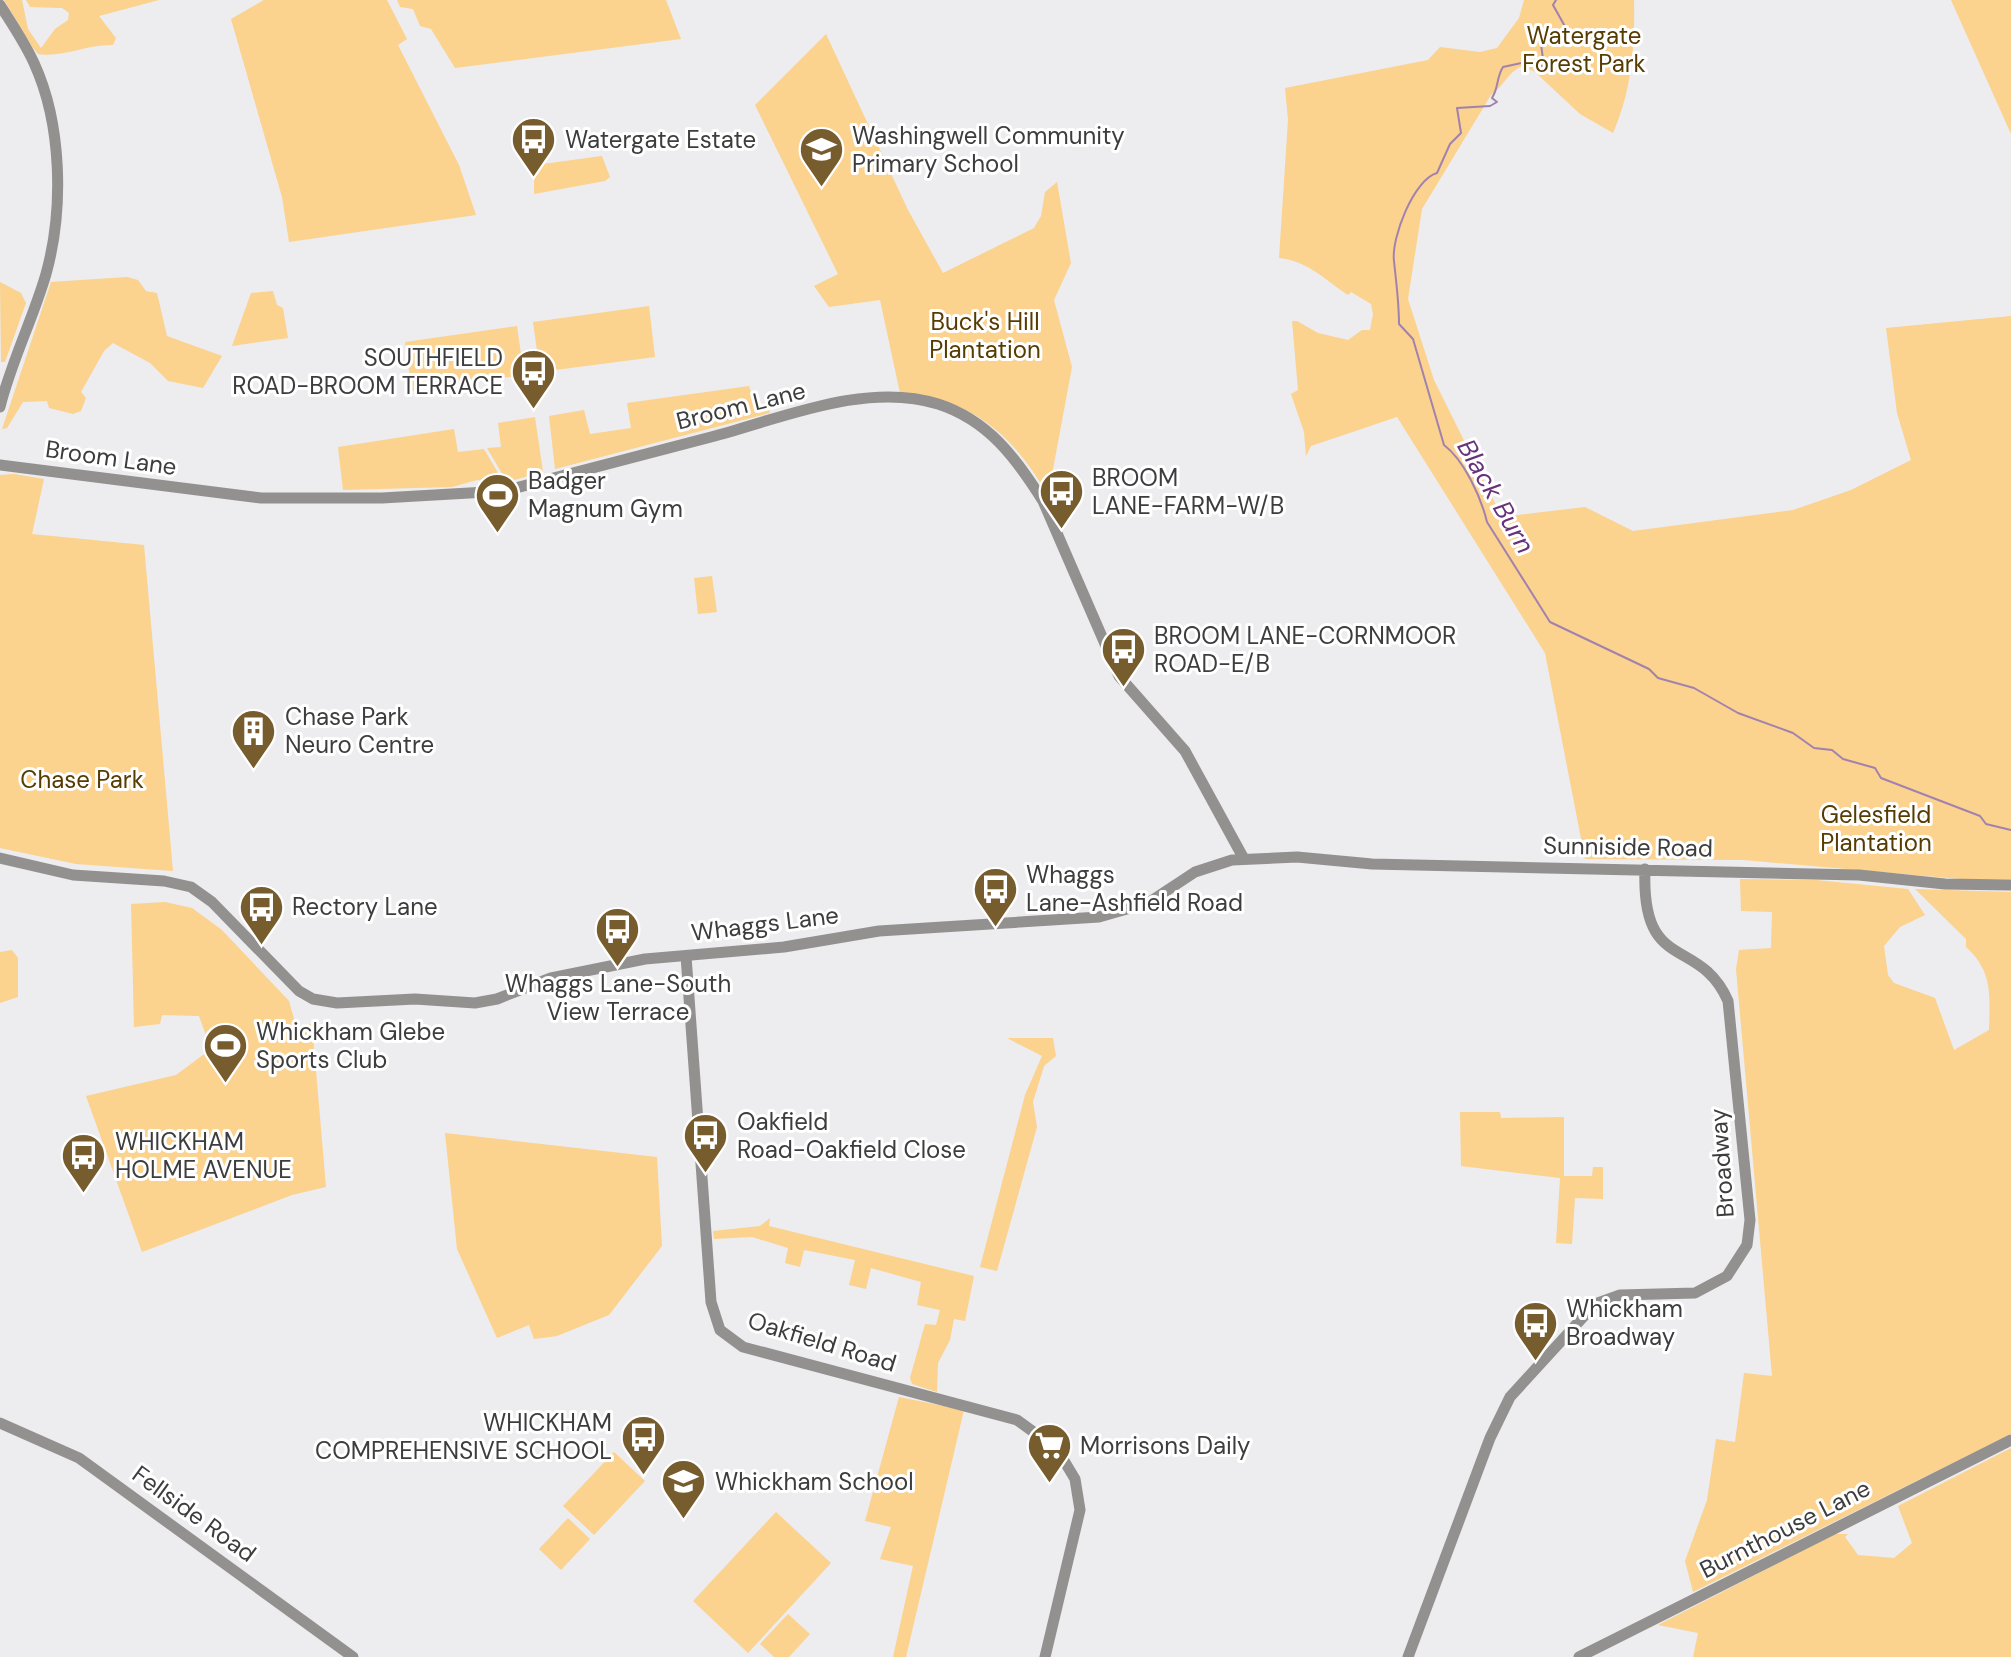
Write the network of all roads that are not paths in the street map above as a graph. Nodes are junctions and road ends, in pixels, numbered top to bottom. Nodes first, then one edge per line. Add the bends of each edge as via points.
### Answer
1 (0, 5) edge
2 (0, 407) edge
3 (0, 465) edge
4 (0, 858) edge
5 (1244, 859) junction
6 (1645, 869) junction
7 (2011, 885) edge
8 (686, 956) junction
9 (0, 1423) edge
10 (2011, 1440) edge
11 (353, 1657) edge
12 (1045, 1657) edge
13 (1408, 1657) edge
14 (1579, 1657) edge

1 - 2 street via 34,63 51,116 55,186 45,275
3 - 5 street, Broom Lane via 261,498 466,496 504,491 836,405 894,398 936,404 967,416 990,433 1029,478 1119,676 1185,751
4 - 8 street, Whaggs Lane via 73,875 191,887 289,982 306,996 328,1002 415,999 465,1004 576,973
5 - 6 street, Sunniside Road
5 - 8 street, Whaggs Lane via 1205,867 1148,903 1099,917 879,931
6 - 7 street, Sunniside Road
6 - 13 street, Broadway via 1644,901 1653,930 1712,977 1722,988 1731,1015 1750,1220 1747,1245 1727,1276 1705,1290 1620,1295 1595,1304 1529,1373 1490,1438
8 - 12 street, Oakfield Road via 705,1237 711,1302 720,1330 743,1347 1017,1420 1057,1449 1075,1479 1080,1510
9 - 11 street, Fellside Road via 79,1458
10 - 14 street, Burnthouse Lane

